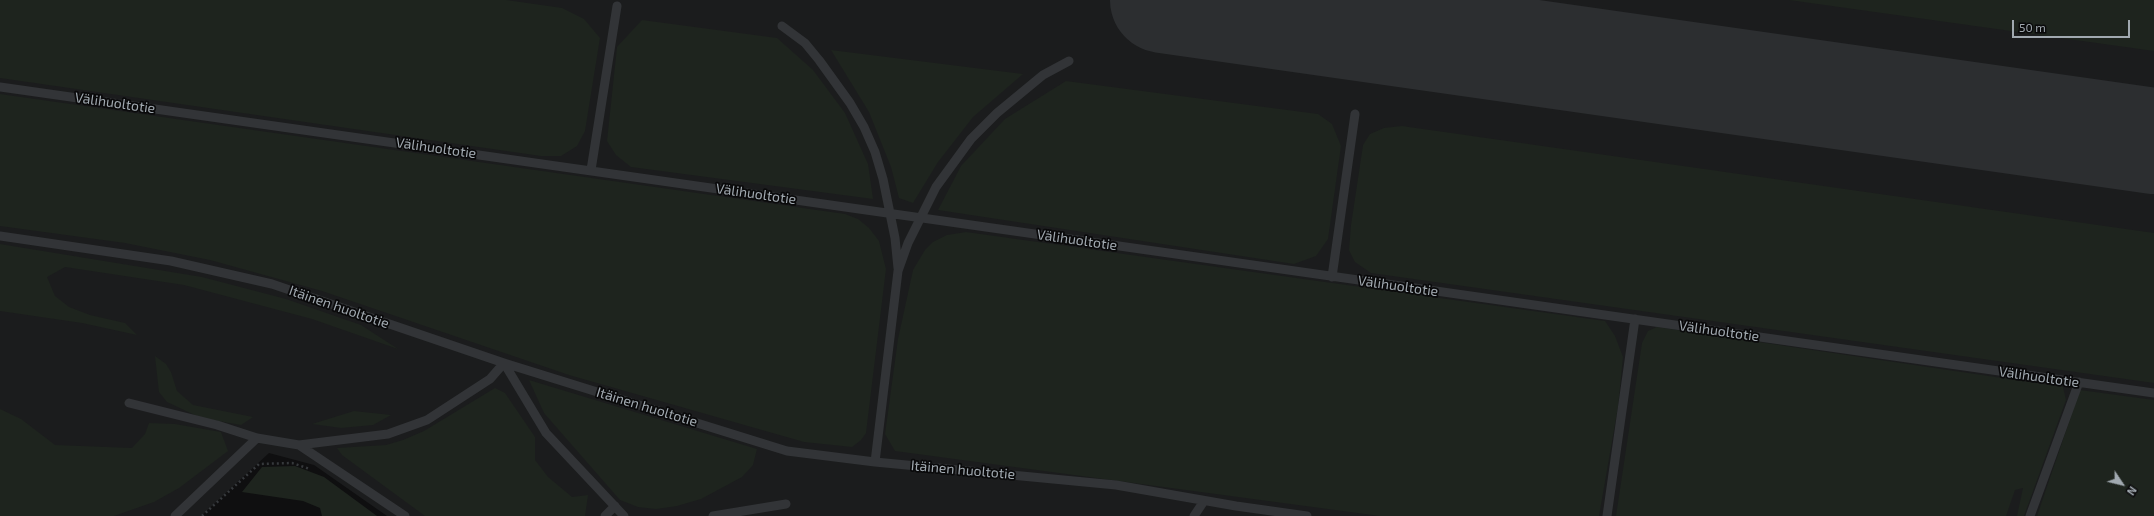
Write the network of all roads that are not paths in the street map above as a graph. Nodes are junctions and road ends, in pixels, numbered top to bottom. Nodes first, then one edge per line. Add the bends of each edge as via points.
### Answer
1 (616, 6) dead end
2 (782, 26) dead end
3 (1069, 61) dead end
4 (0, 87) edge
5 (1355, 114) dead end
6 (591, 170) junction
7 (891, 214) junction
8 (920, 218) junction
9 (0, 236) edge
10 (898, 271) junction
11 (1332, 277) junction
12 (1634, 320) junction
13 (504, 363) junction
14 (2079, 382) junction
15 (2154, 393) edge
16 (129, 403) dead end
17 (257, 438) junction
18 (299, 445) junction
19 (875, 462) junction
20 (1204, 501) junction
21 (786, 504) dead end
22 (615, 506) junction
23 (175, 516) edge
24 (406, 516) edge
25 (605, 516) edge
26 (624, 516) edge
27 (712, 516) edge
28 (1194, 516) edge
29 (1307, 516) edge
30 (1607, 516) edge
31 (2030, 516) edge

1 - 6 lane
2 - 7 lane via 805,43 854,109 875,152
3 - 8 lane via 1043,75 997,113 971,139 936,187
4 - 6 lane, Välihuoltotie
5 - 11 lane
6 - 7 lane, Välihuoltotie
7 - 8 lane, Välihuoltotie
7 - 10 lane
8 - 10 lane
8 - 11 lane, Välihuoltotie
9 - 13 lane, Itäinen huoltotie via 171,261 272,284
10 - 19 lane
11 - 12 lane, Välihuoltotie
12 - 14 lane, Välihuoltotie
12 - 30 lane
13 - 18 lane via 490,379 427,420 388,434
13 - 19 lane, Itäinen huoltotie via 787,450
13 - 22 lane via 546,433
14 - 15 lane, Välihuoltotie
14 - 31 lane
16 - 17 lane
17 - 18 lane
17 - 23 lane
18 - 24 lane
19 - 20 lane, Itäinen huoltotie via 1116,485
20 - 28 lane
20 - 29 lane, Itäinen huoltotie
21 - 27 lane
22 - 25 lane
22 - 26 lane

